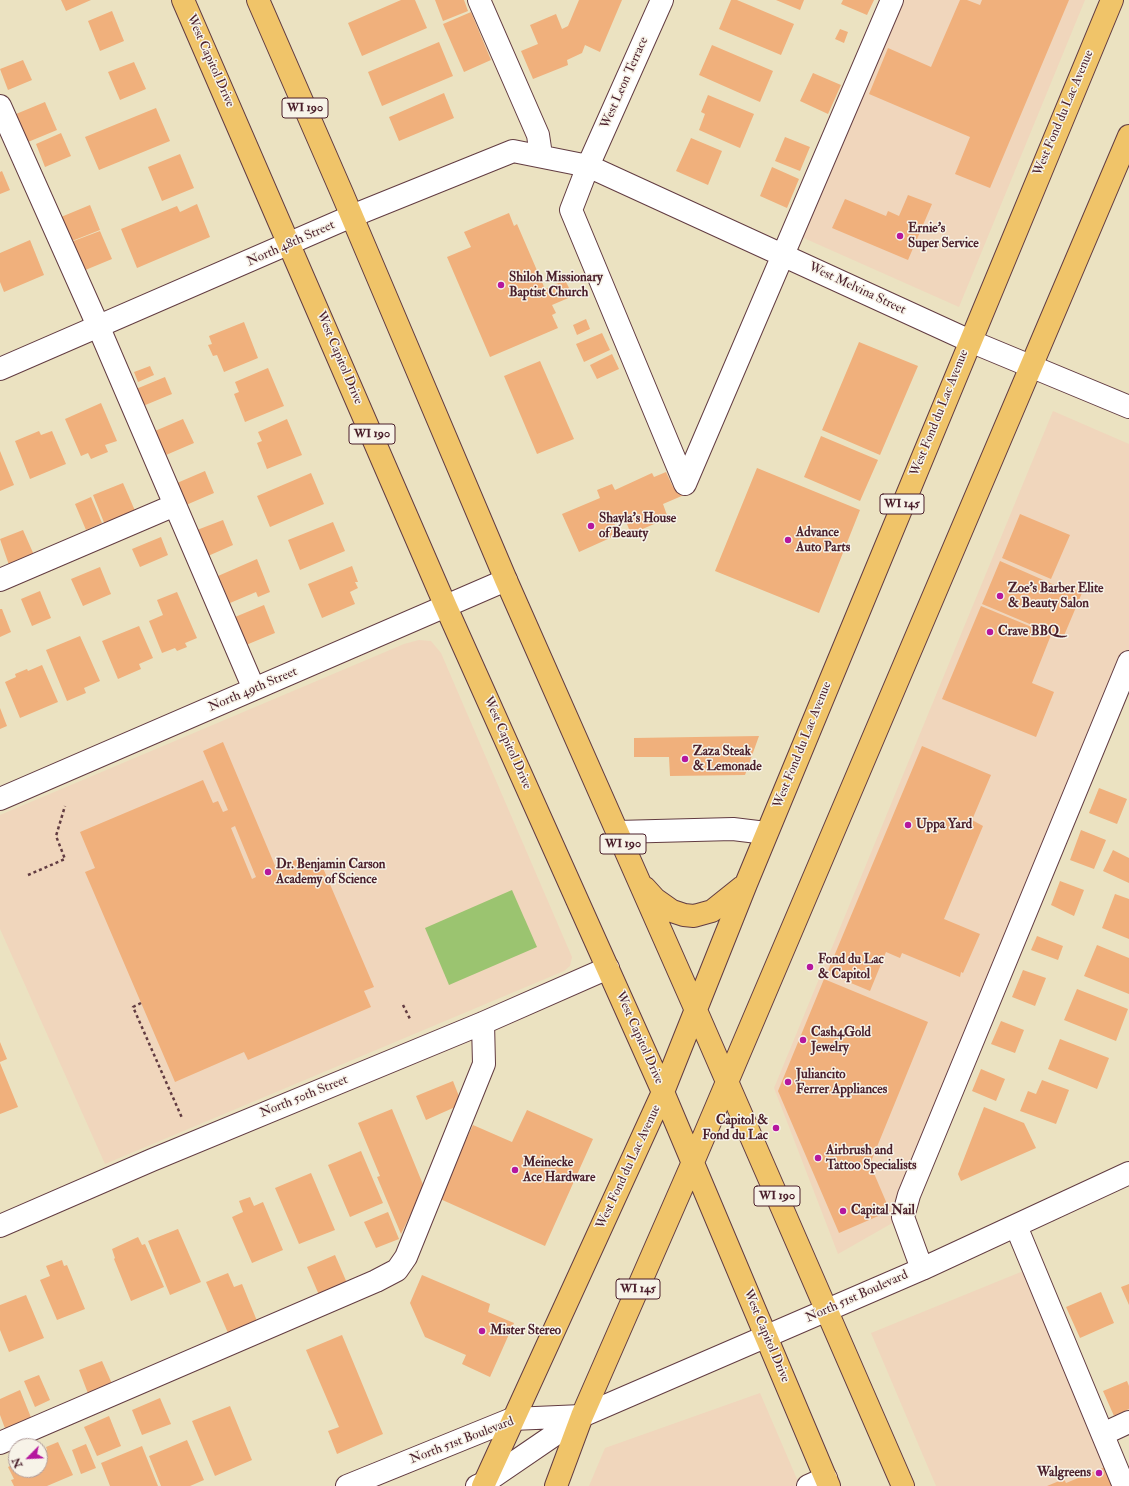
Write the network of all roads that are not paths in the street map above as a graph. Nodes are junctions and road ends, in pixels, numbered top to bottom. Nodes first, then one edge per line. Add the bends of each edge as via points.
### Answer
1 (183, 0) edge
2 (258, 0) edge
3 (479, 0) edge
4 (662, 0) edge
5 (892, 0) edge
6 (1112, 0) edge
7 (0, 106) edge
8 (1129, 136) edge
9 (8, 142) edge
10 (541, 155) junction
11 (588, 166) junction
12 (352, 216) junction
13 (290, 244) junction
14 (784, 255) junction
15 (99, 328) junction
16 (970, 341) junction
17 (1031, 367) junction
18 (0, 369) edge
19 (1129, 407) edge
20 (175, 505) junction
21 (0, 580) edge
22 (506, 580) junction
23 (446, 607) junction
24 (1129, 662) edge
25 (254, 690) junction
26 (0, 799) edge
27 (617, 832) junction
28 (766, 833) junction
29 (640, 882) junction
30 (746, 884) junction
31 (608, 968) junction
32 (695, 1008) junction
33 (483, 1023) junction
34 (727, 1082) junction
35 (663, 1092) junction
36 (694, 1162) junction
37 (1129, 1173) edge
38 (0, 1226) edge
39 (1016, 1226) junction
40 (922, 1269) junction
41 (827, 1310) junction
42 (766, 1336) junction
43 (582, 1416) junction
44 (512, 1419) junction
45 (1129, 1422) edge
46 (1102, 1434) junction
47 (0, 1443) edge
48 (821, 1483) edge
49 (481, 1485) edge
50 (347, 1486) edge
51 (556, 1486) edge
52 (903, 1486) edge
53 (1124, 1486) edge

1 - 13 main road, West Capitol Drive / WI 190
2 - 12 main road, WI 190
3 - 10 street via 538,135
4 - 11 street, West Leon Terrace
5 - 14 street
6 - 16 main road, West Fond du Lac Avenue / WI 145
7 - 9 street
8 - 17 main road, WI 145
9 - 15 street
10 - 11 street, North 48th Street
10 - 12 street, North 48th Street via 513,151
11 - 14 street, West Melvina Street
11 - 14 street, West Leon Terrace via 571,210 572,215 686,484
12 - 13 street, North 48th Street
12 - 22 main road, WI 190
13 - 15 street, North 48th Street
13 - 23 main road, West Capitol Drive / WI 190
14 - 16 street, West Melvina Street
15 - 18 street, North 48th Street
15 - 20 street
16 - 17 street, West Melvina Street
16 - 28 main road, West Fond du Lac Avenue / WI 145
17 - 19 street, West Melvina Street
17 - 34 main road, WI 145
20 - 21 street
20 - 25 street
22 - 23 street, North 49th Street
22 - 27 main road, WI 190
23 - 25 street, North 49th Street
23 - 31 main road, West Capitol Drive / WI 190
24 - 40 street via 909,1195 903,1218
25 - 26 street, North 49th Street
27 - 28 street via 733,829
27 - 29 main road, WI 190
28 - 30 main road, West Fond du Lac Avenue / WI 145
29 - 30 main road via 655,899 672,911 694,916 712,912
29 - 32 main road, WI 190
30 - 32 main road, West Fond du Lac Avenue / WI 145
31 - 33 street, North 50th Street
31 - 35 main road, West Capitol Drive / WI 190
32 - 34 main road, WI 190
32 - 35 main road, West Fond du Lac Avenue / WI 145
33 - 38 street, North 50th Street
33 - 47 street via 484,1064 406,1257 397,1270
34 - 36 main road, WI 145
34 - 41 main road, WI 190
35 - 36 main road, West Capitol Drive / WI 190
35 - 44 main road, West Fond du Lac Avenue / WI 145
36 - 42 main road, West Capitol Drive / WI 190
36 - 43 main road, WI 145
37 - 39 street, North 51st Boulevard
39 - 40 street, North 51st Boulevard
39 - 46 street
40 - 41 street, North 51st Boulevard
41 - 42 street, North 51st Boulevard
41 - 52 main road, WI 190
42 - 43 street, North 51st Boulevard
42 - 48 main road, West Capitol Drive / WI 190
43 - 44 street, North 51st Boulevard
43 - 49 street, North 51st Boulevard
43 - 51 main road, WI 145
44 - 49 main road, West Fond du Lac Avenue / WI 145
44 - 50 street, North 51st Boulevard
45 - 46 street
46 - 53 street

